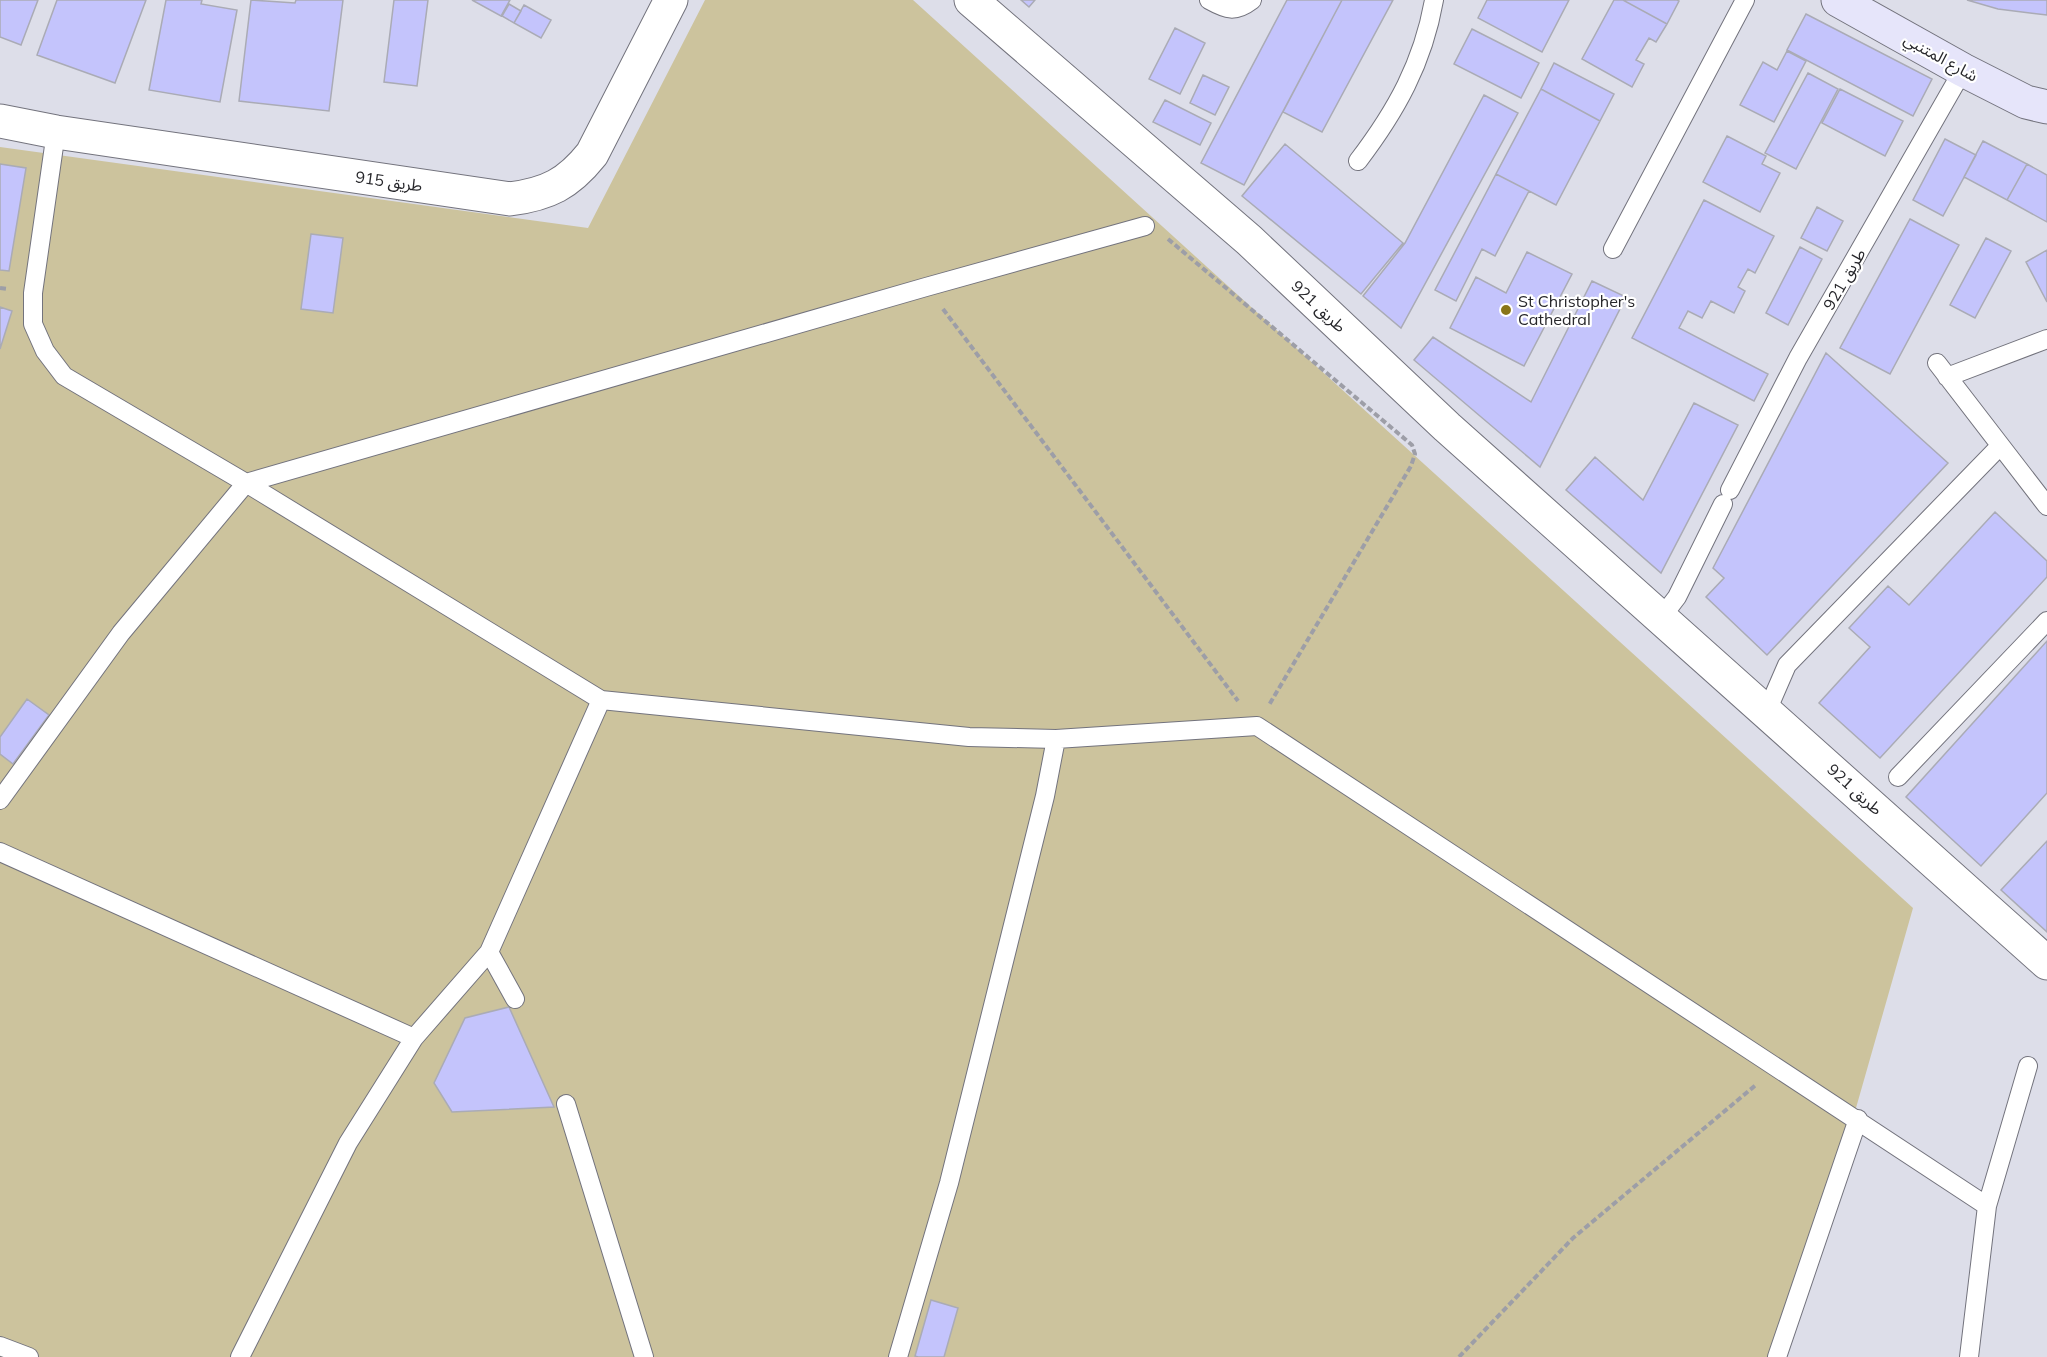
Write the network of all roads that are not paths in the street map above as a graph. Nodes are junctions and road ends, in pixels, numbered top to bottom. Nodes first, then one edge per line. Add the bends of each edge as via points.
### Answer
1 (672, 0) edge
2 (971, 0) edge
3 (1209, 0) edge
4 (1252, 0) edge
5 (1434, 0) edge
6 (1744, 0) edge
7 (1838, 0) edge
8 (1963, 70) junction
9 (2047, 106) edge
10 (0, 121) edge
11 (56, 132) junction
12 (1358, 160) dead end
13 (1146, 226) road end
14 (1613, 249) dead end
15 (2047, 339) edge
16 (2001, 446) junction
17 (246, 483) junction
18 (2047, 506) edge
19 (1662, 618) junction
20 (2047, 621) edge
21 (602, 700) junction
22 (1767, 711) junction
23 (1056, 739) junction
24 (1898, 777) dead end
25 (0, 800) edge
26 (0, 852) edge
27 (489, 952) junction
28 (2047, 963) edge
29 (514, 999) dead end
30 (414, 1038) junction
31 (2028, 1066) dead end
32 (566, 1104) dead end
33 (1858, 1119) junction
34 (1987, 1206) junction
35 (0, 1346) edge
36 (28, 1357) edge
37 (240, 1357) edge
38 (644, 1357) edge
39 (898, 1357) edge
40 (1777, 1357) edge
41 (1969, 1357) edge

1 - 11 street, طريق 915 via 592,154 565,182 529,197 510,199
2 - 19 street, طريق 921 via 1249,240 1447,427
3 - 4 lane via 1227,9 1242,8
5 - 12 lane via 1420,53 1404,91 1383,128
6 - 14 lane
7 - 8 main road, شارع المتنبي
8 - 9 main road, شارع المتنبي via 2026,102
8 - 19 lane, طريق 921 via 1798,358 1677,597
10 - 11 street, طريق 915
11 - 17 lane via 33,293 33,324 45,351 64,376
13 - 17 lane
15 - 16 lane via 1942,370
16 - 18 lane
16 - 22 lane via 1787,665
17 - 21 lane
17 - 25 lane via 121,633
19 - 22 street, طريق 921
20 - 24 lane
21 - 23 lane via 969,737
21 - 27 lane
22 - 28 street, طريق 921
23 - 33 lane via 1257,726
23 - 39 lane via 949,1184
26 - 30 lane
27 - 29 lane
27 - 30 lane
30 - 37 lane via 348,1143
31 - 34 lane
32 - 38 lane
33 - 34 lane
33 - 40 lane
34 - 41 lane
35 - 36 lane

